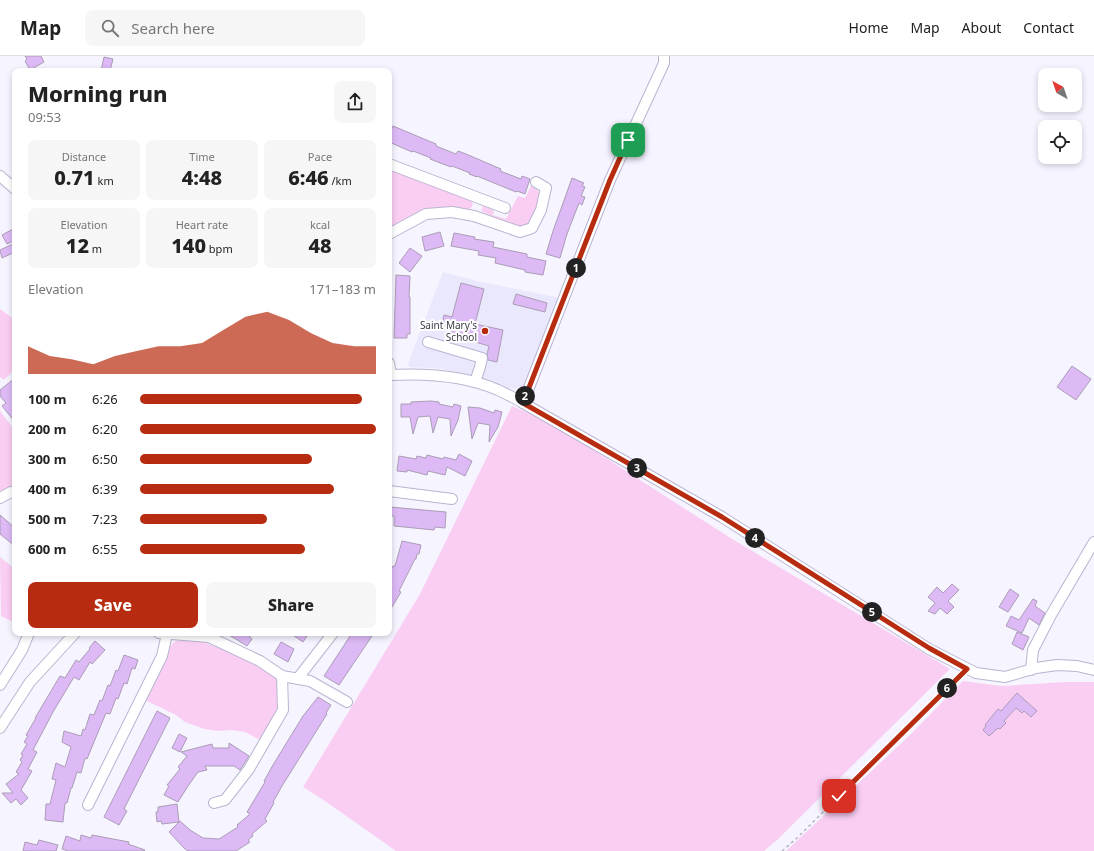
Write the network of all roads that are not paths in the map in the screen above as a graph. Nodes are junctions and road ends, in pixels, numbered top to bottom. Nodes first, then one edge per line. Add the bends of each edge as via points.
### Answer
1 (664, 56) edge
2 (392, 165) edge
3 (0, 176) edge
4 (536, 182) dead end
5 (12, 186) edge
6 (479, 198) junction
7 (505, 208) dead end
8 (474, 216) junction
9 (392, 232) edge
10 (428, 342) dead end
11 (392, 375) edge
12 (475, 382) junction
13 (523, 403) junction
14 (392, 491) edge
15 (12, 492) edge
16 (0, 498) edge
17 (452, 499) dead end
18 (1094, 542) edge
19 (29, 636) edge
20 (72, 636) edge
21 (163, 636) edge
22 (212, 636) edge
23 (331, 636) edge
24 (1031, 670) junction
25 (1094, 670) edge
26 (282, 676) junction
27 (298, 678) junction
28 (0, 685) edge
29 (347, 702) dead end
30 (0, 728) edge
31 (214, 803) dead end
32 (88, 804) dead end

1 - 13 street via 664,62 610,180
2 - 6 street
3 - 5 street
4 - 8 street via 546,188 541,210 532,228 520,232
6 - 7 street
6 - 8 street
8 - 9 street via 452,212 426,214
10 - 12 street via 482,358
11 - 12 street via 420,374
12 - 13 street
13 - 24 street via 722,517 929,648 967,669 976,673 1005,677
14 - 17 street
15 - 16 street
18 - 24 street via 1033,650
19 - 28 street
20 - 30 street via 30,682
21 - 32 street via 162,656
22 - 26 street via 260,661
23 - 27 street
24 - 25 street via 1057,665
26 - 27 street
26 - 31 street via 283,710 249,768 225,800
27 - 29 street via 310,680

